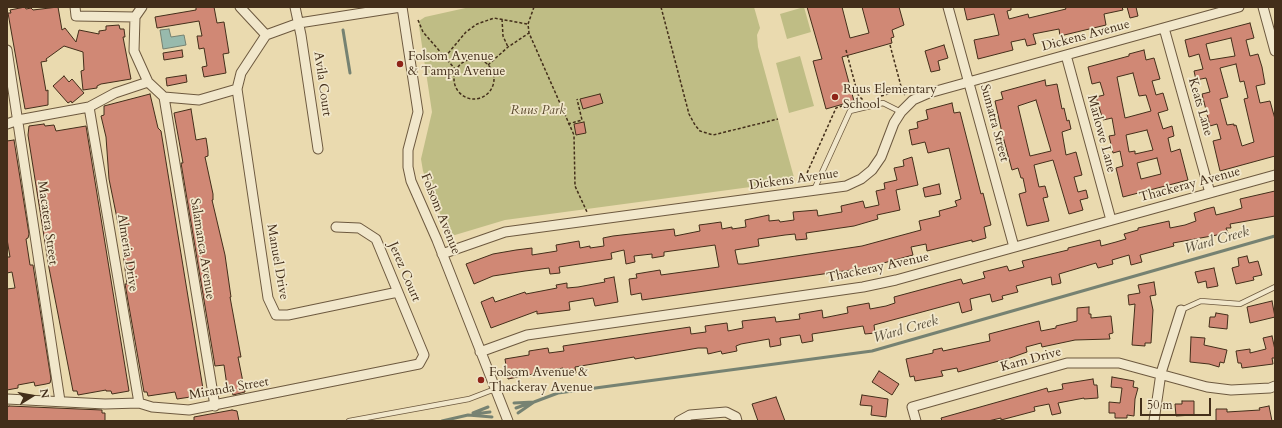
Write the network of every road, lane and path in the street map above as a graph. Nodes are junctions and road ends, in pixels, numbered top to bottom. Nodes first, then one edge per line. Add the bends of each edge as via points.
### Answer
1 (75, 7) edge
2 (142, 7) edge
3 (240, 7) edge
4 (295, 7) edge
5 (401, 7) edge
6 (534, 7) edge
7 (661, 7) edge
8 (948, 7) edge
9 (1239, 7) edge
10 (1263, 7) edge
11 (135, 17) junction
12 (502, 19) junction
13 (418, 20) dead end
14 (299, 23) junction
15 (528, 24) junction
16 (1164, 28) junction
17 (529, 33) junction
18 (266, 35) junction
19 (890, 45) dead end
20 (508, 47) junction
21 (7, 50) edge
22 (846, 50) dead end
23 (1275, 51) edge
24 (1066, 55) junction
25 (472, 56) dead end
26 (445, 57) junction
27 (472, 60) junction
28 (488, 65) junction
29 (456, 70) junction
30 (969, 81) junction
31 (148, 82) junction
32 (237, 89) junction
33 (164, 97) junction
34 (577, 99) dead end
35 (863, 100) dead end
36 (910, 103) junction
37 (90, 107) junction
38 (901, 112) junction
39 (778, 119) dead end
40 (18, 120) junction
41 (7, 124) edge
42 (568, 124) junction
43 (318, 149) dead end
44 (1275, 174) edge
45 (814, 191) junction
46 (1210, 193) junction
47 (1111, 220) junction
48 (590, 221) junction
49 (336, 227) dead end
50 (1014, 247) junction
51 (442, 254) junction
52 (1275, 286) edge
53 (398, 292) junction
54 (1181, 310) joint
55 (480, 352) junction
56 (424, 355) joint
57 (1161, 373) junction
58 (1275, 386) edge
59 (495, 389) junction
60 (7, 399) edge
61 (60, 401) junction
62 (138, 403) junction
63 (215, 406) junction
64 (736, 419) edge
65 (348, 421) edge
66 (508, 421) edge
67 (679, 421) edge
68 (916, 421) edge
69 (1154, 421) edge

1 - 11 street via 76,16
2 - 11 street
3 - 18 street
4 - 14 street, Avila Court
5 - 14 street
5 - 51 street, Folsom Avenue via 418,112 408,150 408,167 411,181
6 - 15 path
7 - 39 path via 689,114 700,131 713,135
8 - 30 street, Sumatra Street
9 - 16 street, Dickens Avenue
10 - 23 street
11 - 31 street via 134,51
12 - 15 path
12 - 20 path via 503,36
12 - 26 path via 494,18 477,24 466,32
13 - 26 path via 423,32
14 - 18 street
14 - 43 street, Avila Court
15 - 17 path
16 - 24 street, Dickens Avenue
16 - 46 street, Keats Lane
17 - 20 path
17 - 42 path
18 - 32 street via 240,73
19 - 36 path via 902,90
20 - 28 path
21 - 40 street, Macatera Street
22 - 35 path via 858,95
24 - 30 street, Dickens Avenue
24 - 47 street, Marlowe Lane
25 - 27 path
26 - 29 path
27 - 28 path via 482,61
27 - 29 path via 462,62
28 - 29 path via 493,73 493,84 487,93 478,98 467,97 458,91 454,81
30 - 36 street, Dickens Avenue via 929,93
30 - 50 street, Sumatra Street
31 - 33 street
31 - 37 street via 115,93
32 - 33 street via 199,100
32 - 53 street, Manuel Drive via 268,298 276,315 288,316
33 - 63 street, Salamanca Avenue
34 - 42 path via 582,120
36 - 38 street, Dickens Avenue
37 - 40 street
37 - 62 street, Almeria Drive
38 - 45 street, Dickens Avenue via 881,157 872,170 846,186
38 - 45 lane via 883,103 850,111
40 - 41 street
40 - 61 street, Macatera Street
42 - 48 path via 574,135 575,186
44 - 46 street, Thackeray Avenue
45 - 48 street, Dickens Avenue
46 - 47 street, Thackeray Avenue
47 - 50 street, Thackeray Avenue
48 - 51 street, Dickens Avenue via 505,232
49 - 53 street, Jerez Court via 359,228 376,239
50 - 55 street, Thackeray Avenue via 863,287 527,335
51 - 55 street, Folsom Avenue
52 - 54 lane via 1240,304 1200,302
53 - 56 street, Jerez Court
54 - 57 street
55 - 59 street, Folsom Avenue
56 - 63 street, Miranda Street via 418,364
57 - 58 street, Karn Drive via 1207,387 1231,390
57 - 68 street, Karn Drive via 1119,363 1067,363 912,407
57 - 69 street
59 - 65 lane via 469,399
59 - 66 street, Folsom Avenue
60 - 61 street, Miranda Street
61 - 62 street, Miranda Street
62 - 63 street, Miranda Street via 152,407 189,410
64 - 67 street via 726,412 690,415

